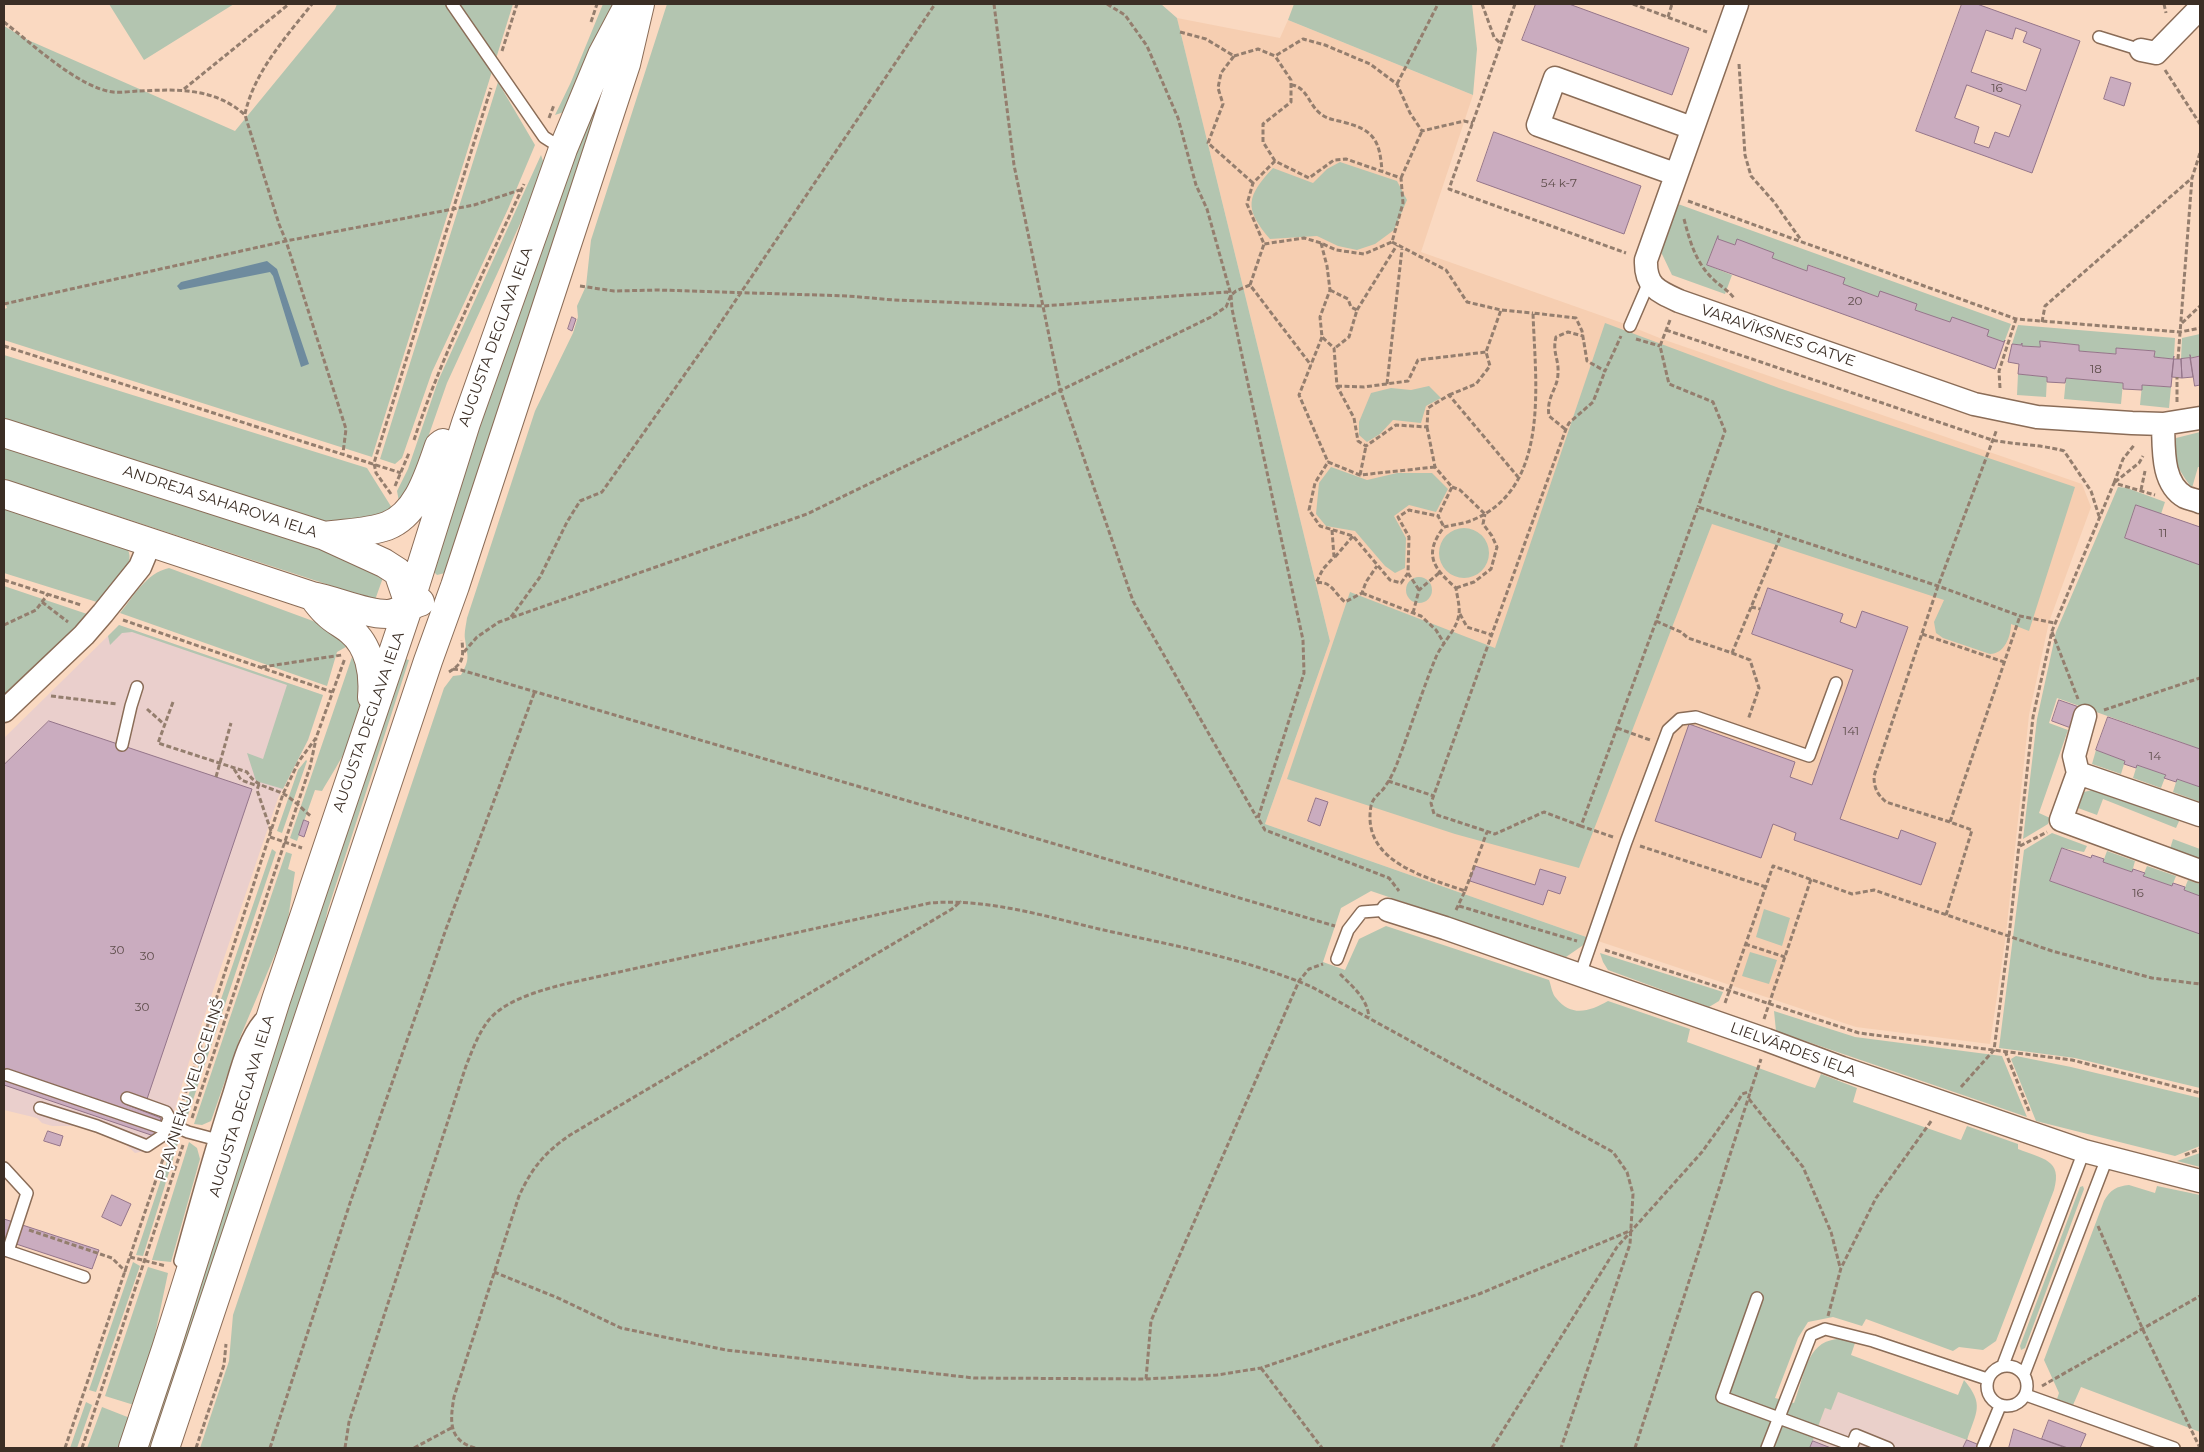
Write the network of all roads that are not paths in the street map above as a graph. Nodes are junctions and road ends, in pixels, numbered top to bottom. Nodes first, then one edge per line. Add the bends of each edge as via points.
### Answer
1 (452, 4) edge
2 (629, 4) edge
3 (640, 4) edge
4 (1737, 4) edge
5 (2200, 8) edge
6 (2099, 37) dead end
7 (2149, 51) joint
8 (1692, 128) junction
9 (554, 143) junction
10 (1674, 188) junction
11 (1649, 282) junction
12 (1630, 326) dead end
13 (2200, 418) edge
14 (466, 423) junction
15 (2153, 424) junction
16 (4, 433) edge
17 (4, 494) edge
18 (2200, 502) edge
19 (325, 536) junction
20 (150, 543) junction
21 (455, 586) junction
22 (312, 596) junction
23 (409, 605) junction
24 (439, 658) junction
25 (1836, 682) dead end
26 (137, 687) dead end
27 (4, 711) edge
28 (2085, 716) road end
29 (370, 718) junction
30 (122, 746) dead end
31 (2078, 773) junction
32 (2200, 815) edge
33 (2200, 871) edge
34 (1394, 901) joint
35 (1337, 959) road end
36 (1580, 975) junction
37 (276, 1000) junction
38 (7, 1075) dead end
39 (127, 1098) dead end
40 (40, 1108) dead end
41 (170, 1125) junction
42 (214, 1139) junction
43 (2084, 1151) junction
44 (2107, 1158) junction
45 (4, 1168) edge
46 (2200, 1181) edge
47 (6, 1250) edge
48 (84, 1276) dead end
49 (1757, 1298) dead end
50 (166, 1349) junction
51 (2003, 1366) junction
52 (2024, 1374) junction
53 (1987, 1379) junction
54 (2026, 1395) junction
55 (2000, 1406) junction
56 (1778, 1419) junction
57 (1852, 1447) edge
58 (1983, 1447) dead end
59 (133, 1448) edge
60 (165, 1448) edge
61 (1767, 1448) edge
62 (1888, 1448) edge
63 (2174, 1448) edge

1 - 9 lane via 496,70
2 - 9 main road, AUGUSTA DEGLAVA IELA
3 - 21 main road via 626,64
4 - 8 street
5 - 7 street
6 - 7 lane
8 - 10 street
8 - 10 street via 1555,78 1538,125
9 - 14 main road, AUGUSTA DEGLAVA IELA
10 - 11 street via 1646,260 1645,272
11 - 12 lane
11 - 15 street, VARAVĪKSNES GATVE via 1660,292 1679,301 1998,411 2037,417
13 - 15 street, VARAVĪKSNES GATVE
14 - 19 main road via 439,446 417,500 400,518 376,529
14 - 23 main road, AUGUSTA DEGLAVA IELA
15 - 18 street via 2173,486 2185,497
16 - 19 main road, ANDREJA SAHAROVA IELA
17 - 20 main road
19 - 23 main road, ANDREJA SAHAROVA IELA via 398,572
20 - 22 main road
20 - 27 street via 140,567 84,635
21 - 23 main road via 434,598
21 - 24 main road
22 - 23 main road via 389,614
22 - 29 main road via 328,615 352,631 363,644 373,683
23 - 24 main road, ANDREJA SAHAROVA IELA
23 - 29 main road, AUGUSTA DEGLAVA IELA
24 - 60 main road
25 - 36 lane via 1809,756 1696,716 1680,719 1668,730
26 - 30 lane
28 - 31 street via 2074,756
29 - 37 main road, AUGUSTA DEGLAVA IELA
31 - 32 street
31 - 33 street via 2061,820
34 - 35 lane via 1362,912 1348,930
34 - 36 street, LIELVĀRDES IELA via 1445,928
36 - 43 street, LIELVĀRDES IELA
37 - 42 lane via 254,1026 237,1066
37 - 50 main road, AUGUSTA DEGLAVA IELA
38 - 41 lane
39 - 41 lane via 166,1112
40 - 41 lane via 147,1146 162,1136
41 - 42 lane
42 - 50 lane via 178,1269
43 - 44 street, LIELVĀRDES IELA
43 - 51 lane
44 - 46 street, LIELVĀRDES IELA
44 - 52 lane
45 - 47 lane via 27,1193
47 - 48 lane
49 - 56 lane via 1722,1397
50 - 59 main road, AUGUSTA DEGLAVA IELA
51 - 52 lane via 2014,1366
51 - 53 lane via 1993,1370
52 - 54 lane via 2028,1384
53 - 55 lane via 1988,1395
53 - 56 lane via 1825,1329 1811,1335
54 - 55 lane via 2015,1405
54 - 63 lane
55 - 58 lane
56 - 57 lane
56 - 61 lane
57 - 62 lane via 1856,1435

